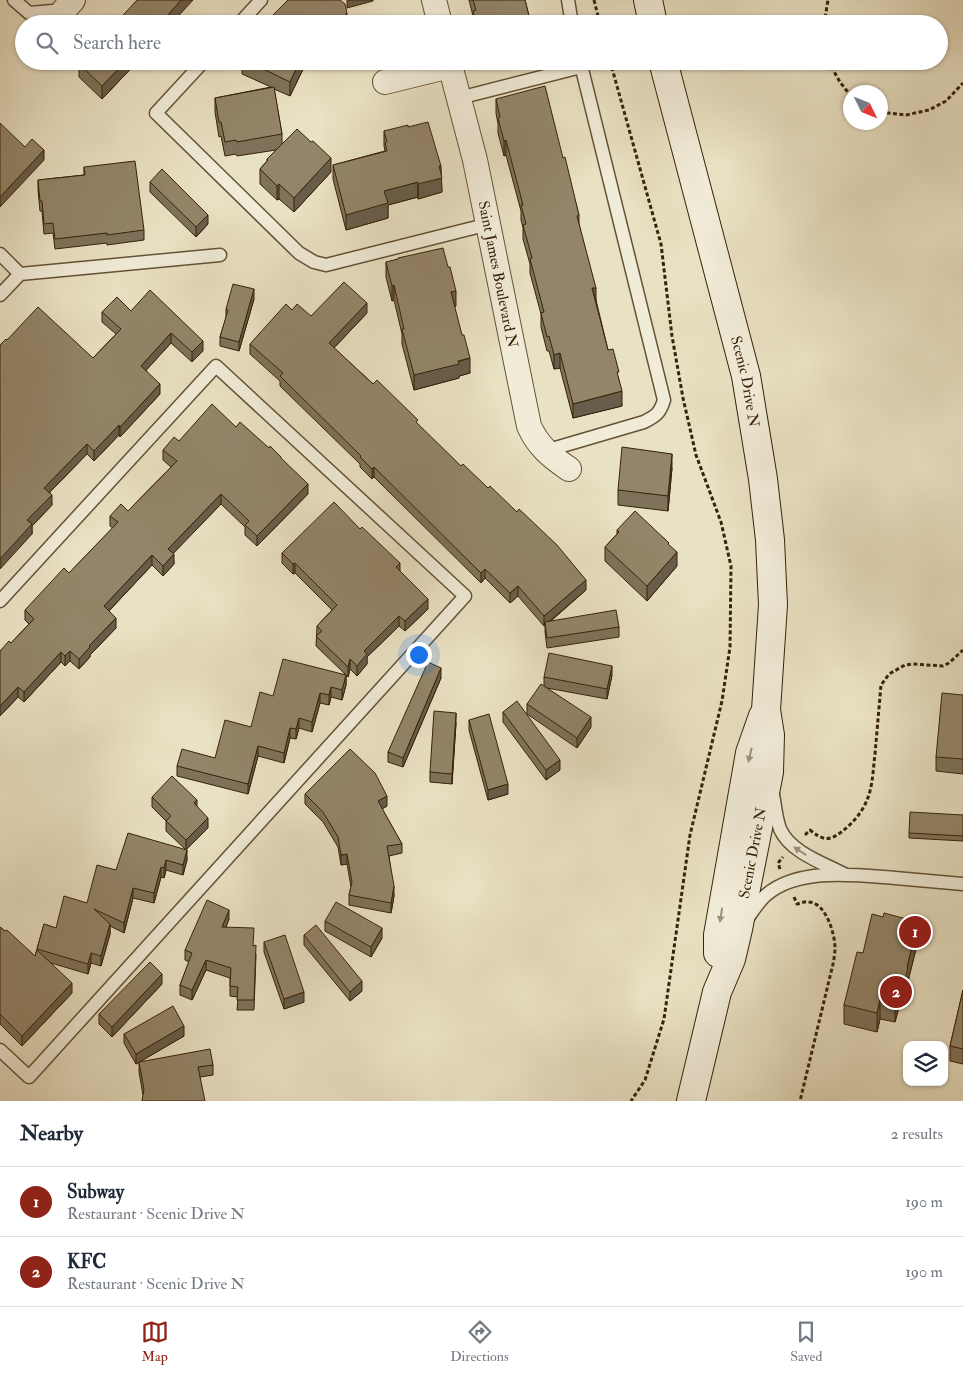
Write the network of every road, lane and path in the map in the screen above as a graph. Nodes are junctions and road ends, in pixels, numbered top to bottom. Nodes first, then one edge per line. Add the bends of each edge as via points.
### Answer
1 (14, 0) edge
2 (260, 0) edge
3 (434, 0) edge
4 (568, 0) edge
5 (594, 0) edge
6 (648, 0) edge
7 (828, 0) edge
8 (68, 5) edge
9 (247, 15) edge
10 (438, 15) edge
11 (570, 15) edge
12 (598, 15) edge
13 (651, 15) edge
14 (826, 15) edge
15 (196, 70) edge
16 (428, 70) edge
17 (451, 70) edge
18 (559, 70) edge
19 (582, 70) edge
20 (613, 70) edge
21 (665, 70) edge
22 (833, 70) edge
23 (385, 82) dead end
24 (963, 83) edge
25 (843, 86) edge
26 (459, 98) junction
27 (888, 113) edge
28 (489, 224) junction
29 (0, 254) edge
30 (220, 255) dead end
31 (20, 274) junction
32 (0, 295) edge
33 (545, 451) junction
34 (569, 469) dead end
35 (0, 601) edge
36 (963, 650) edge
37 (766, 710) junction
38 (769, 772) junction
39 (802, 838) dead end
40 (783, 857) dead end
41 (781, 872) dead end
42 (844, 874) junction
43 (963, 884) edge
44 (793, 896) dead end
45 (738, 929) junction
46 (717, 992) junction
47 (0, 1050) edge
48 (631, 1101) edge
49 (691, 1101) edge
50 (800, 1101) edge

1 - 8 lane via 29,13
2 - 9 lane
3 - 10 street
4 - 11 lane
5 - 12 path
6 - 13 main road
7 - 14 path
15 - 28 lane via 156,113 299,253 314,262 326,265
16 - 23 street, Saint James Boulevard N
17 - 26 street, Saint James Boulevard N
18 - 26 lane
19 - 33 lane via 664,400 661,410 644,422
20 - 48 path via 661,244 672,336 696,455 721,522 731,566 730,647 722,701 690,835 664,1019 645,1080
21 - 37 main road, Scenic Drive N via 746,376 763,479 773,605
22 - 25 path
24 - 27 path via 946,100 929,110 906,115
26 - 28 street, Saint James Boulevard N
28 - 33 street, Saint James Boulevard N via 529,426 534,439
29 - 31 lane
30 - 31 lane
31 - 32 lane
33 - 34 street, Saint James Boulevard N
35 - 47 lane via 216,366 465,596 29,1077
36 - 39 path via 943,666 905,665 885,677 881,685 870,789 864,807 836,836 829,839 819,837 810,830
37 - 38 main road, Scenic Drive N via 770,735
37 -> 46 main road, Scenic Drive N via 750,753 724,895 718,935
42 -> 38 lane via 799,851 784,836 776,815
38 - 45 main road, Scenic Drive N
40 - 41 path via 778,863
42 - 43 lane
42 - 45 lane via 806,878 774,889
44 - 50 path via 797,904 810,902 820,908 831,925 835,948
45 - 46 main road, Scenic Drive N via 731,959
46 - 49 main road, Scenic Drive N

